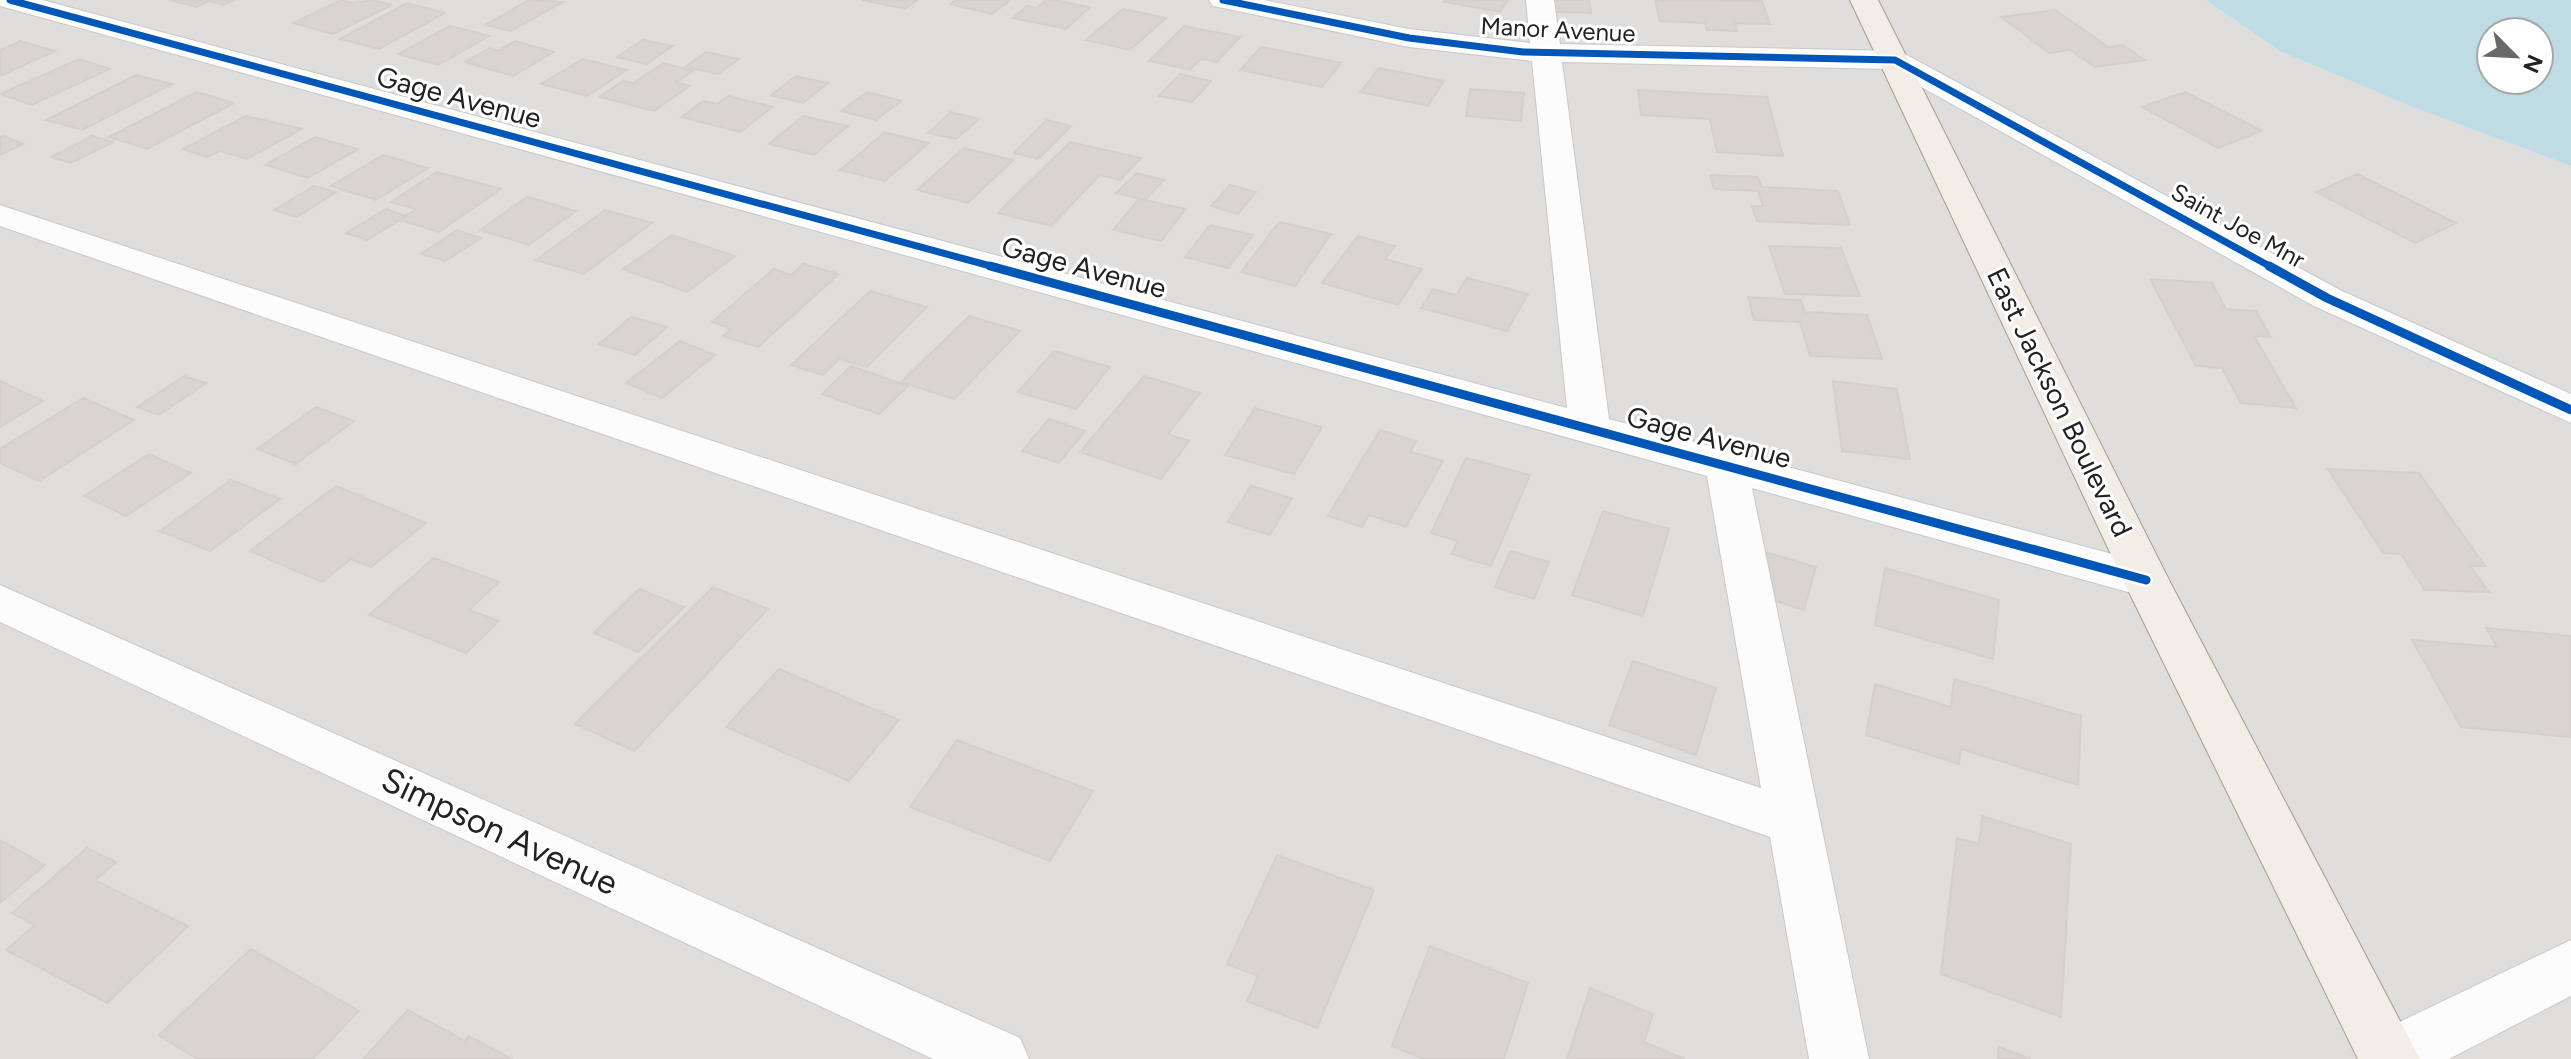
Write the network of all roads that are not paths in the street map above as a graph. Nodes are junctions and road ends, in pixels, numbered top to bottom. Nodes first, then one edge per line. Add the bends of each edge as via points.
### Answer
1 (1223, 0) edge
2 (1540, 0) edge
3 (1864, 0) edge
4 (21, 6) edge
5 (1547, 52) junction
6 (1895, 60) junction
7 (0, 215) edge
8 (2571, 410) edge
9 (1590, 429) junction
10 (1726, 466) junction
11 (2146, 580) junction
12 (0, 602) edge
13 (1794, 822) junction
14 (2571, 967) edge
15 (2389, 1058) edge
16 (999, 1059) edge
17 (1839, 1059) edge

1 - 5 street, Manor Avenue via 1409,38
2 - 5 street
3 - 6 main road, East Jackson Boulevard
4 - 9 street, Gage Avenue
5 - 6 street, Manor Avenue
5 - 9 street
6 - 8 street, Saint Joe Mnr via 2327,298
6 - 11 main road, East Jackson Boulevard
7 - 13 street
9 - 10 street, Gage Avenue
10 - 11 street, Gage Avenue
10 - 13 street
11 - 15 main road, East Jackson Boulevard
12 - 16 street, Simpson Avenue
13 - 17 street
14 - 15 street

